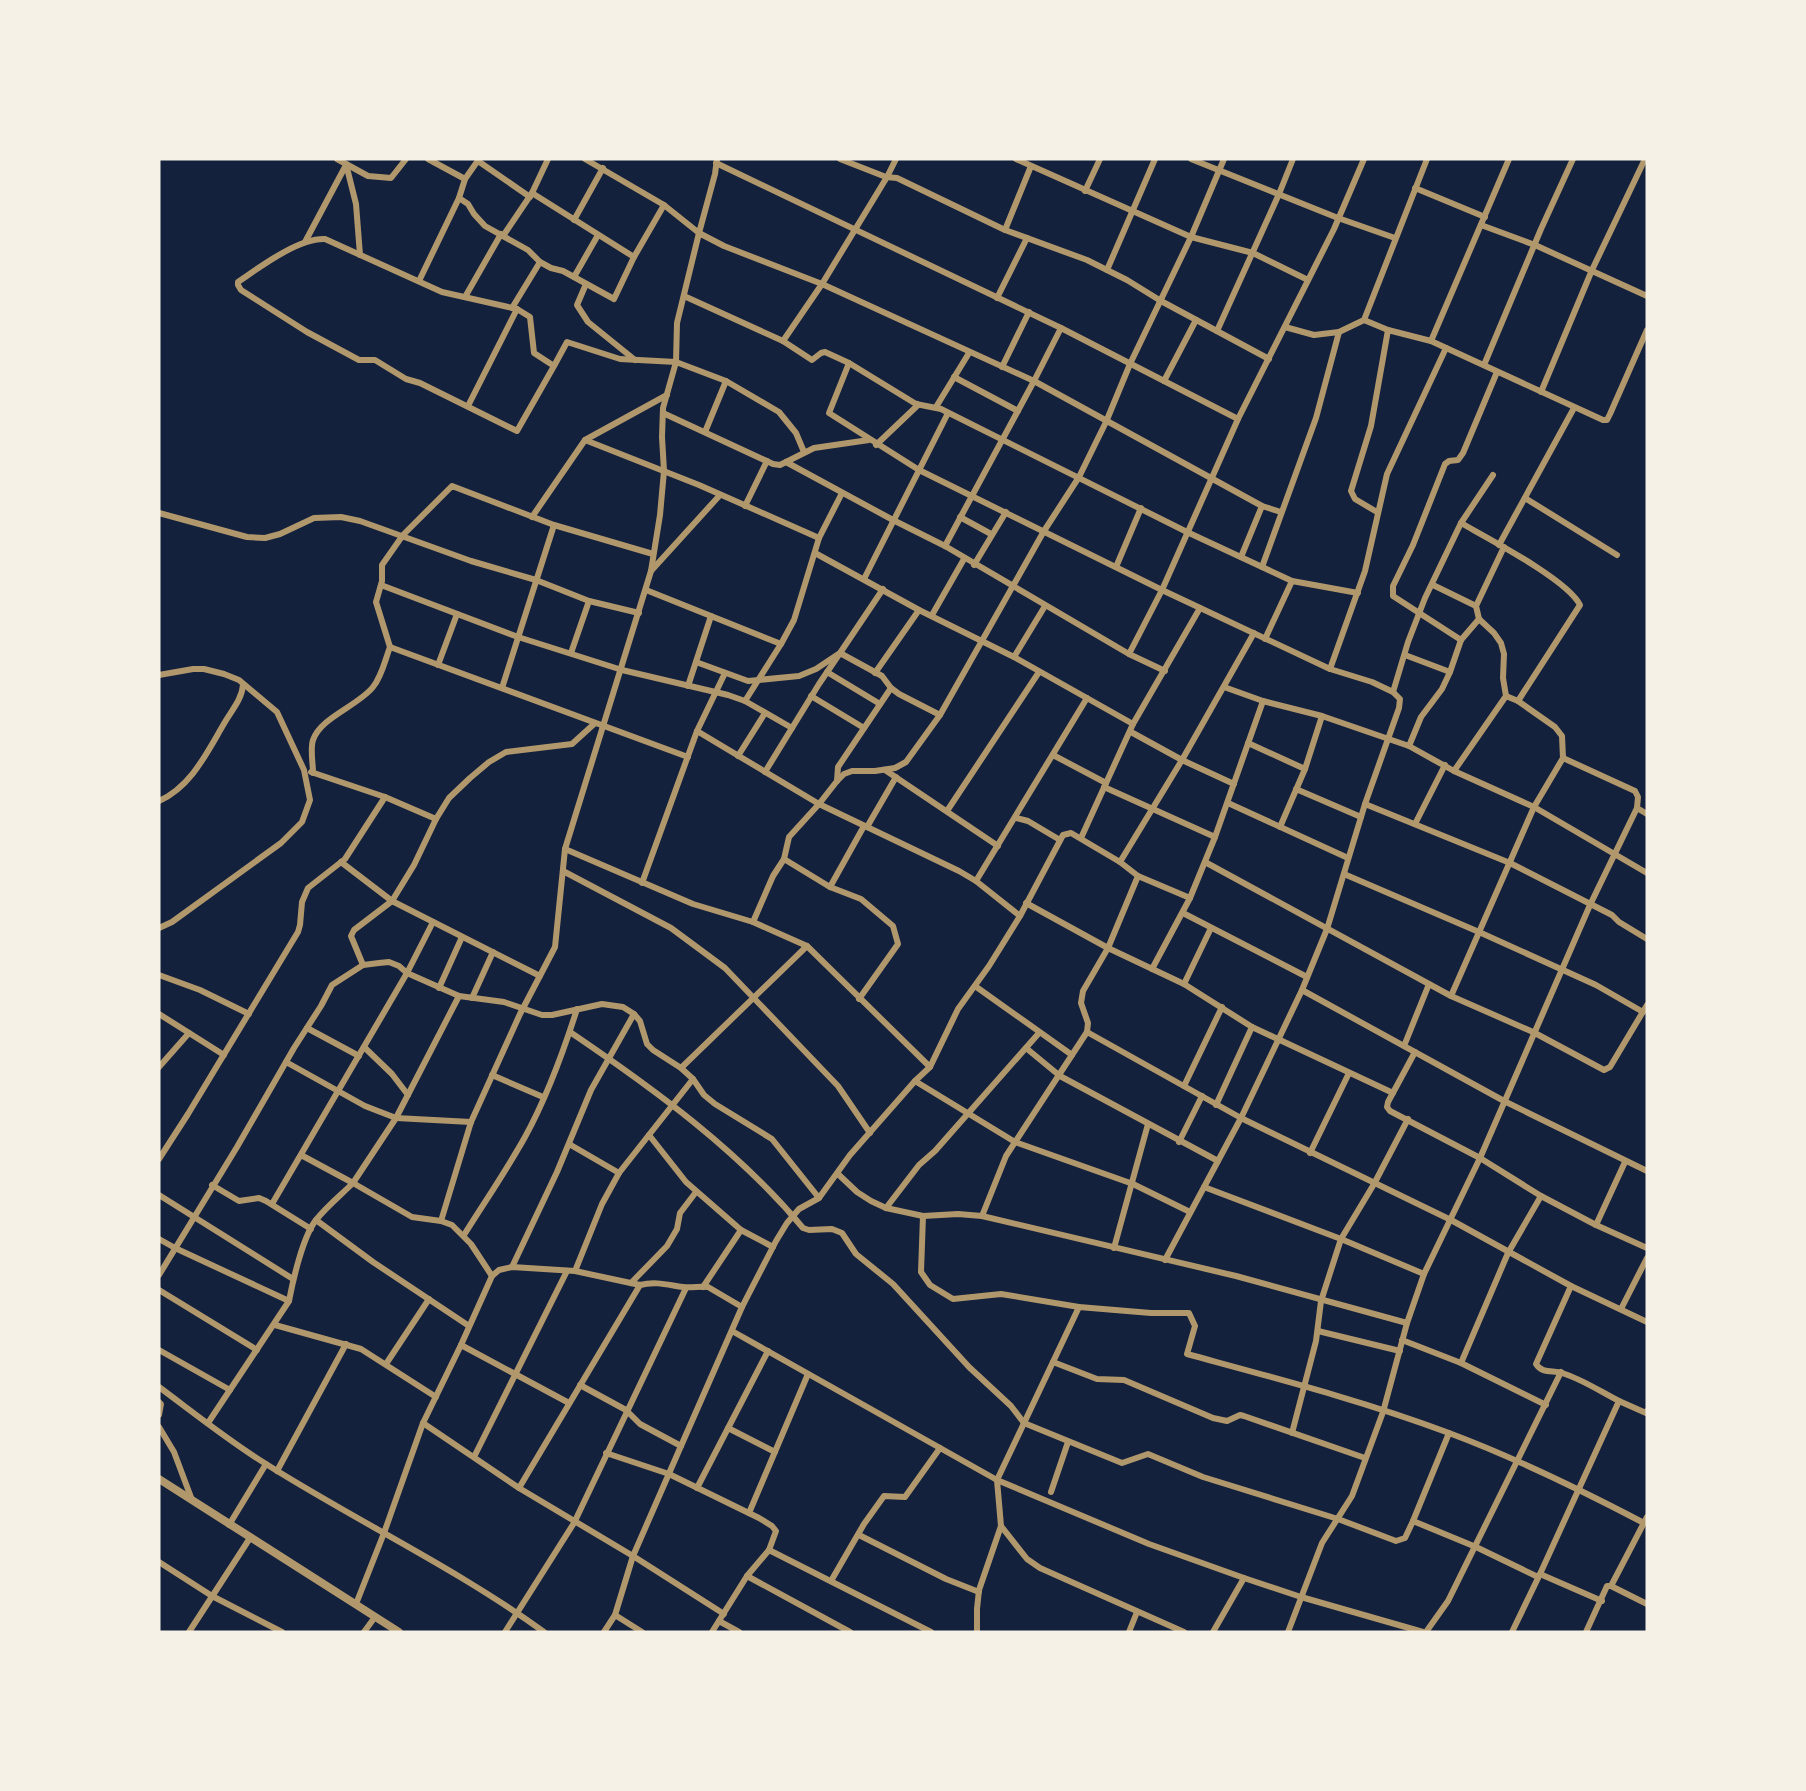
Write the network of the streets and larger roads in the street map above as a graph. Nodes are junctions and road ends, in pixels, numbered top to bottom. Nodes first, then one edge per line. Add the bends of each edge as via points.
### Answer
1 (337, 159) edge
2 (406, 159) edge
3 (428, 159) edge
4 (548, 159) edge
5 (585, 159) edge
6 (840, 159) edge
7 (896, 159) edge
8 (1016, 159) edge
9 (1100, 159) edge
10 (1155, 159) edge
11 (1191, 159) edge
12 (1224, 159) edge
13 (1293, 159) edge
14 (1364, 159) edge
15 (1427, 159) edge
16 (1509, 159) edge
17 (1573, 159) edge
18 (1645, 159) edge
19 (478, 160) edge
20 (717, 161) edge
21 (346, 164) junction
22 (1031, 166) junction
23 (603, 168) junction
24 (1220, 170) junction
25 (887, 177) junction
26 (465, 179) junction
27 (1415, 188) junction
28 (1085, 191) junction
29 (1279, 194) junction
30 (531, 195) junction
31 (459, 198) junction
32 (664, 205) junction
33 (1133, 212) junction
34 (1485, 217) junction
35 (1338, 218) junction
36 (574, 220) junction
37 (1481, 225) junction
38 (855, 229) junction
39 (1005, 230) junction
40 (699, 233) junction
41 (502, 235) junction
42 (598, 235) junction
43 (1191, 237) junction
44 (1027, 238) junction
45 (1395, 238) junction
46 (305, 242) junction
47 (1534, 245) junction
48 (1253, 253) junction
49 (360, 255) junction
50 (634, 257) junction
51 (540, 262) junction
52 (1107, 270) junction
53 (1592, 270) junction
54 (574, 277) junction
55 (1308, 280) junction
56 (419, 281) junction
57 (586, 284) junction
58 (822, 284) junction
59 (684, 296) junction
60 (1647, 296) edge
61 (465, 297) junction
62 (997, 298) junction
63 (1161, 302) junction
64 (514, 309) junction
65 (1029, 312) junction
66 (1196, 320) junction
67 (1364, 320) junction
68 (1285, 327) junction
69 (1061, 328) junction
70 (1388, 330) junction
71 (1647, 330) edge
72 (1217, 331) junction
73 (1339, 332) junction
74 (783, 341) junction
75 (1431, 341) junction
76 (1446, 348) junction
77 (969, 353) junction
78 (1269, 359) junction
79 (636, 360) junction
80 (676, 362) junction
81 (849, 363) junction
82 (1130, 364) junction
83 (1484, 365) junction
84 (554, 366) junction
85 (1002, 367) junction
86 (1497, 372) junction
87 (954, 377) junction
88 (726, 381) junction
89 (1034, 381) junction
90 (1164, 381) junction
91 (1541, 392) junction
92 (667, 395) junction
93 (916, 404) junction
94 (468, 406) junction
95 (936, 407) junction
96 (1574, 408) junction
97 (1018, 411) junction
98 (663, 413) junction
99 (948, 413) junction
100 (1238, 419) junction
101 (1106, 422) junction
102 (705, 432) junction
103 (1003, 439) junction
104 (585, 440) junction
105 (869, 440) junction
106 (876, 445) junction
107 (804, 452) junction
108 (767, 461) junction
109 (786, 462) junction
110 (919, 470) junction
111 (664, 471) junction
112 (1493, 475) dead end
113 (1079, 477) junction
114 (1211, 477) junction
115 (842, 494) junction
116 (720, 495) junction
117 (972, 495) junction
118 (1525, 498) junction
119 (745, 506) junction
120 (1262, 506) junction
121 (1142, 508) junction
122 (1006, 512) junction
123 (1281, 512) junction
124 (1377, 512) junction
125 (159, 513) edge
126 (532, 517) junction
127 (960, 517) junction
128 (892, 520) junction
129 (1461, 523) junction
130 (554, 525) junction
131 (1044, 531) junction
132 (1187, 532) junction
133 (991, 534) junction
134 (403, 535) junction
135 (819, 538) junction
136 (945, 546) junction
137 (1501, 546) junction
138 (815, 553) junction
139 (653, 554) junction
140 (1617, 555) dead end
141 (1241, 557) junction
142 (964, 559) junction
143 (974, 565) junction
144 (1116, 567) junction
145 (1262, 567) junction
146 (651, 572) junction
147 (864, 579) junction
148 (537, 580) junction
149 (1292, 581) junction
150 (381, 585) junction
151 (1433, 585) junction
152 (1013, 587) junction
153 (883, 589) junction
154 (646, 590) junction
155 (1162, 590) junction
156 (1358, 593) junction
157 (589, 601) junction
158 (1045, 606) junction
159 (1476, 606) junction
160 (1200, 608) junction
161 (919, 609) junction
162 (1420, 612) junction
163 (639, 613) junction
164 (457, 614) junction
165 (932, 615) junction
166 (711, 616) junction
167 (1479, 619) junction
168 (1254, 633) junction
169 (518, 637) junction
170 (1266, 639) junction
171 (1461, 640) junction
172 (982, 641) junction
173 (782, 644) junction
174 (390, 647) junction
175 (571, 653) junction
176 (840, 653) junction
177 (1129, 654) junction
178 (1405, 655) junction
179 (1014, 657) junction
180 (696, 662) junction
181 (438, 665) junction
182 (1330, 669) junction
183 (622, 670) junction
184 (1165, 671) junction
185 (827, 672) junction
186 (1039, 672) junction
187 (1450, 672) junction
188 (725, 673) junction
189 (875, 673) junction
190 (159, 675) edge
191 (758, 681) junction
192 (243, 685) junction
193 (688, 686) junction
194 (1224, 687) junction
195 (502, 688) junction
196 (891, 688) junction
197 (1394, 692) junction
198 (716, 694) junction
199 (811, 696) junction
200 (1506, 696) junction
201 (1087, 698) junction
202 (745, 701) junction
203 (1263, 701) junction
204 (1518, 701) junction
205 (880, 704) junction
206 (765, 713) junction
207 (940, 715) junction
208 (1322, 716) junction
209 (594, 724) junction
210 (1133, 724) junction
211 (604, 727) junction
212 (792, 728) junction
213 (864, 729) junction
214 (697, 731) junction
215 (1131, 732) junction
216 (1388, 739) junction
217 (1248, 743) junction
218 (1408, 746) junction
219 (1053, 755) junction
220 (738, 756) junction
221 (688, 757) junction
222 (1563, 758) junction
223 (1182, 760) junction
224 (1444, 765) junction
225 (1305, 769) junction
226 (304, 770) junction
227 (885, 770) junction
228 (1454, 771) junction
229 (765, 772) junction
230 (313, 773) junction
231 (896, 777) junction
232 (837, 781) junction
233 (1234, 784) junction
234 (1105, 785) junction
235 (1296, 789) junction
236 (385, 797) junction
237 (159, 801) edge
238 (1228, 803) junction
239 (819, 804) junction
240 (1365, 804) junction
241 (1534, 807) junction
242 (1637, 808) junction
243 (1152, 809) junction
244 (947, 811) junction
245 (1647, 814) edge
246 (1361, 817) junction
247 (1016, 818) junction
248 (436, 819) junction
249 (1415, 824) junction
250 (865, 827) junction
251 (1280, 827) junction
252 (1215, 837) junction
253 (1081, 838) junction
254 (1060, 840) junction
255 (998, 846) junction
256 (565, 849) junction
257 (1616, 854) junction
258 (1348, 858) junction
259 (784, 859) junction
260 (341, 862) junction
261 (1120, 862) junction
262 (1205, 862) junction
263 (1510, 862) junction
264 (563, 871) junction
265 (1647, 873) edge
266 (1344, 874) junction
267 (1138, 876) junction
268 (976, 881) junction
269 (642, 883) junction
270 (830, 887) junction
271 (1190, 898) junction
272 (392, 901) junction
273 (1026, 903) junction
274 (1590, 905) junction
275 (1183, 913) junction
276 (1020, 916) junction
277 (433, 922) junction
278 (753, 922) junction
279 (159, 928) edge
280 (1211, 928) junction
281 (1327, 929) junction
282 (1479, 932) junction
283 (462, 937) junction
284 (1647, 939) edge
285 (807, 946) junction
286 (1108, 948) junction
287 (493, 952) junction
288 (363, 965) junction
289 (1152, 969) junction
290 (1562, 971) junction
291 (407, 973) junction
292 (159, 975) edge
293 (540, 976) junction
294 (1306, 977) junction
295 (1184, 984) junction
296 (1428, 984) junction
297 (975, 986) junction
298 (439, 988) junction
299 (1302, 990) junction
300 (459, 996) junction
301 (1451, 996) junction
302 (754, 997) junction
303 (472, 998) junction
304 (859, 999) junction
305 (1647, 1005) edge
306 (1222, 1007) junction
307 (523, 1009) junction
308 (577, 1009) junction
309 (1642, 1012) junction
310 (159, 1014) edge
311 (249, 1014) junction
312 (634, 1014) junction
313 (1252, 1027) junction
314 (307, 1028) junction
315 (570, 1032) junction
316 (1087, 1032) junction
317 (1533, 1032) junction
318 (189, 1034) junction
319 (1039, 1034) junction
320 (1278, 1040) junction
321 (1404, 1046) junction
322 (364, 1047) junction
323 (1026, 1048) junction
324 (1415, 1052) junction
325 (224, 1055) junction
326 (1072, 1055) junction
327 (359, 1056) junction
328 (609, 1058) junction
329 (286, 1062) junction
330 (159, 1067) edge
331 (930, 1067) junction
332 (681, 1068) junction
333 (1349, 1072) junction
334 (492, 1075) junction
335 (1060, 1076) junction
336 (693, 1079) junction
337 (915, 1081) junction
338 (1184, 1086) junction
339 (339, 1091) junction
340 (1393, 1093) junction
341 (408, 1095) junction
342 (1202, 1096) junction
343 (543, 1097) junction
344 (1504, 1101) junction
345 (1216, 1105) junction
346 (672, 1106) junction
347 (967, 1113) junction
348 (396, 1118) junction
349 (1241, 1118) junction
350 (1408, 1119) junction
351 (471, 1122) junction
352 (1148, 1124) junction
353 (870, 1133) junction
354 (649, 1135) junction
355 (1015, 1142) junction
356 (1179, 1142) junction
357 (568, 1144) junction
358 (1310, 1153) junction
359 (301, 1155) junction
360 (1480, 1158) junction
361 (159, 1159) edge
362 (1218, 1161) junction
363 (1625, 1162) junction
364 (1647, 1171) edge
365 (619, 1173) junction
366 (838, 1174) junction
367 (353, 1183) junction
368 (1133, 1184) junction
369 (1374, 1184) junction
370 (212, 1185) junction
371 (1204, 1187) junction
372 (696, 1192) junction
373 (159, 1195) edge
374 (1541, 1196) junction
375 (819, 1198) junction
376 (272, 1204) junction
377 (886, 1208) junction
378 (1190, 1212) junction
379 (194, 1216) junction
380 (793, 1216) junction
381 (923, 1216) junction
382 (982, 1216) junction
383 (316, 1220) junction
384 (1451, 1220) junction
385 (441, 1221) junction
386 (1596, 1226) junction
387 (311, 1229) junction
388 (741, 1230) junction
389 (464, 1235) junction
390 (159, 1239) edge
391 (1341, 1239) junction
392 (773, 1247) junction
393 (175, 1248) junction
394 (1114, 1248) junction
395 (1647, 1248) edge
396 (1508, 1253) junction
397 (1647, 1258) edge
398 (1165, 1260) junction
399 (513, 1267) junction
400 (567, 1271) junction
401 (575, 1271) junction
402 (1424, 1274) junction
403 (159, 1275) edge
404 (492, 1276) junction
405 (293, 1279) junction
406 (631, 1283) junction
407 (640, 1285) junction
408 (1571, 1286) junction
409 (703, 1287) junction
410 (686, 1288) junction
411 (159, 1290) edge
412 (429, 1299) junction
413 (1321, 1300) junction
414 (289, 1301) junction
415 (742, 1306) junction
416 (1079, 1307) junction
417 (1621, 1309) junction
418 (1647, 1322) edge
419 (1407, 1323) junction
420 (275, 1325) junction
421 (469, 1326) junction
422 (732, 1331) junction
423 (1318, 1331) junction
424 (1402, 1340) junction
425 (346, 1344) junction
426 (461, 1345) junction
427 (159, 1350) edge
428 (257, 1350) junction
429 (768, 1351) junction
430 (1400, 1351) junction
431 (1053, 1362) junction
432 (1461, 1363) junction
433 (386, 1364) junction
434 (1561, 1372) junction
435 (516, 1374) junction
436 (808, 1374) junction
437 (580, 1385) junction
438 (159, 1387) edge
439 (1305, 1387) junction
440 (230, 1390) junction
441 (436, 1396) junction
442 (1619, 1401) junction
443 (159, 1402) edge
444 (570, 1403) junction
445 (1546, 1405) junction
446 (626, 1410) junction
447 (1383, 1412) junction
448 (1647, 1413) edge
449 (159, 1415) edge
450 (208, 1423) junction
451 (423, 1423) junction
452 (1023, 1423) junction
453 (159, 1427) edge
454 (728, 1428) junction
455 (1292, 1433) junction
456 (1449, 1433) junction
457 (1068, 1442) junction
458 (681, 1446) junction
459 (940, 1448) junction
460 (775, 1452) junction
461 (606, 1453) junction
462 (474, 1457) junction
463 (1365, 1458) junction
464 (1518, 1462) junction
465 (266, 1464) junction
466 (278, 1471) junction
467 (669, 1474) junction
468 (159, 1479) edge
469 (997, 1480) junction
470 (519, 1488) junction
471 (697, 1488) junction
472 (1579, 1489) junction
473 (1051, 1492) dead end
474 (192, 1501) junction
475 (749, 1513) junction
476 (1338, 1519) junction
477 (1646, 1520) edge
478 (1413, 1521) junction
479 (574, 1523) junction
480 (229, 1525) junction
481 (1001, 1526) junction
482 (384, 1533) junction
483 (859, 1535) junction
484 (250, 1538) junction
485 (1476, 1546) junction
486 (769, 1550) junction
487 (633, 1556) junction
488 (159, 1562) edge
489 (747, 1576) junction
490 (1539, 1576) junction
491 (1244, 1578) junction
492 (831, 1581) junction
493 (1611, 1586) junction
494 (979, 1592) junction
495 (212, 1596) junction
496 (1301, 1597) junction
497 (1602, 1601) junction
498 (356, 1604) junction
499 (1647, 1604) edge
500 (1137, 1612) junction
501 (518, 1613) junction
502 (724, 1614) junction
503 (615, 1615) junction
504 (375, 1617) junction
505 (720, 1621) junction
506 (189, 1632) edge
507 (282, 1632) edge
508 (364, 1632) edge
509 (399, 1632) edge
510 (505, 1632) edge
511 (544, 1632) edge
512 (604, 1632) edge
513 (642, 1632) edge
514 (712, 1632) edge
515 (738, 1632) edge
516 (850, 1632) edge
517 (931, 1632) edge
518 (978, 1632) edge
519 (1129, 1632) edge
520 (1184, 1632) edge
521 (1213, 1632) edge
522 (1288, 1632) edge
523 (1424, 1632) edge
524 (1512, 1632) edge
525 (1586, 1632) edge

1 - 21 street
2 - 21 street via 391,178 368,176
3 - 26 street
4 - 30 street
5 - 23 street
6 - 25 street
7 - 25 street
8 - 22 street
9 - 28 street
10 - 33 street
11 - 24 street
12 - 24 street
13 - 29 street
14 - 35 street
15 - 27 street
16 - 34 street
17 - 47 street
18 - 53 street
19 - 26 street
19 - 30 street
20 - 38 street
20 - 40 street
21 - 46 street
21 - 49 street via 356,204
22 - 28 street
22 - 39 street
23 - 32 street
23 - 36 street
24 - 29 street
24 - 43 street
25 - 38 street
25 - 39 street via 897,178
26 - 31 street
27 - 34 street
27 - 45 street
28 - 33 street
29 - 35 street
29 - 48 street
30 - 36 street
30 - 41 street
31 - 41 street via 485,225
31 - 56 street
32 - 40 street
32 - 50 street
33 - 43 street
33 - 52 street
34 - 37 street
35 - 45 street
35 - 55 street
36 - 42 street
37 - 47 street
37 - 75 street
38 - 58 street
38 - 62 street
39 - 44 street
40 - 58 street
40 - 59 street
41 - 51 street
41 - 61 street
42 - 50 street
42 - 54 street
43 - 48 street
43 - 63 street
44 - 52 street
44 - 62 street
45 - 67 street
46 - 49 street via 325,239
46 - 94 street via 238,282 239,288 359,360 375,360 406,379
47 - 53 street
47 - 83 street
48 - 55 street
48 - 72 street
49 - 56 street
50 - 57 street via 614,299
51 - 54 street
51 - 64 street
52 - 63 street
53 - 60 street
53 - 91 street
54 - 57 street
55 - 68 street
56 - 61 street
57 - 79 street via 577,305 588,322
58 - 74 street
58 - 77 street
59 - 74 street
59 - 80 street via 677,323
61 - 64 street
62 - 65 street
63 - 66 street
63 - 82 street
64 - 84 street via 530,317 534,353
64 - 94 street
65 - 69 street
65 - 85 street
66 - 72 street
66 - 90 street
67 - 70 street
67 - 73 street
68 - 73 street via 1314,335
68 - 78 street
69 - 82 street
69 - 89 street
70 - 75 street
70 - 124 street via 1371,426 1351,491 1355,499
71 - 96 street via 1607,420
72 - 78 street
73 - 123 street via 1316,418
74 - 81 street via 812,360 824,351
75 - 76 street
76 - 83 street
76 - 124 street via 1393,459
77 - 85 street
77 - 87 street
78 - 100 street
79 - 80 street
79 - 84 street via 620,359 567,342
80 - 88 street
80 - 92 street
81 - 93 street
81 - 105 street via 829,413
82 - 90 street
82 - 101 street
83 - 86 street
84 - 94 street via 518,431
85 - 89 street
86 - 91 street
86 - 162 street via 1466,448 1458,460 1445,464 1393,586 1393,596
87 - 95 street
87 - 97 street
88 - 102 street
88 - 107 street via 779,412 796,433
89 - 97 street
89 - 101 street
90 - 100 street
91 - 96 street
92 - 98 street
92 - 104 street
93 - 95 street
93 - 106 street
95 - 99 street
96 - 118 street
97 - 103 street
98 - 102 street
98 - 111 street
99 - 103 street
99 - 110 street
100 - 114 street
101 - 113 street
101 - 114 street
102 - 108 street
103 - 113 street
103 - 117 street
104 - 111 street
104 - 126 street
105 - 106 street
105 - 107 street
106 - 110 street
107 - 109 street
108 - 109 street via 780,465
108 - 119 street
109 - 115 street
110 - 117 street
110 - 128 street
111 - 116 street
111 - 139 street
112 - 129 street
113 - 121 street
113 - 131 street
114 - 120 street
114 - 132 street
115 - 128 street
115 - 135 street
116 - 119 street
116 - 146 street
117 - 122 street
117 - 127 street
118 - 137 street
118 - 140 street
119 - 135 street
120 - 123 street
120 - 141 street
121 - 132 street
121 - 144 street
122 - 131 street
122 - 133 street
123 - 145 street
124 - 156 street
125 - 134 street via 247,537 265,538 314,518 341,517
126 - 130 street
126 - 134 street via 452,486
127 - 133 street
127 - 136 street
128 - 136 street
128 - 147 street
129 - 137 street
129 - 151 street
130 - 139 street
130 - 148 street
131 - 144 street
131 - 152 street
132 - 141 street
132 - 155 street
133 - 143 street
134 - 148 street
134 - 150 street via 382,565
135 - 138 street
136 - 142 street
137 - 159 street
137 - 204 street via 1563,586 1580,605
138 - 147 street
138 - 173 street via 794,620
139 - 146 street
141 - 145 street
142 - 143 street
142 - 165 street
143 - 152 street
144 - 155 street
145 - 149 street
146 - 154 street
147 - 153 street
148 - 157 street
148 - 169 street
149 - 156 street
149 - 170 street
150 - 164 street
150 - 174 street via 376,602
151 - 159 street
151 - 162 street
152 - 158 street
152 - 172 street
153 - 161 street
153 - 176 street
154 - 163 street
154 - 166 street
155 - 160 street
155 - 177 street
156 - 182 street
157 - 163 street
157 - 175 street
158 - 177 street
158 - 179 street
159 - 167 street
160 - 168 street
160 - 184 street
161 - 165 street
161 - 189 street
162 - 171 street
162 - 178 street
163 - 183 street
164 - 169 street
164 - 181 street
165 - 172 street
166 - 173 street
166 - 180 street
167 - 171 street
167 - 200 street via 1501,643
168 - 170 street
168 - 194 street
169 - 175 street
169 - 195 street
170 - 182 street
171 - 187 street
172 - 179 street
172 - 207 street
173 - 191 street
174 - 181 street
174 - 230 street via 372,688 316,734 312,742
175 - 183 street
176 - 185 street
176 - 189 street
176 - 191 street via 799,676
177 - 184 street
178 - 187 street
178 - 197 street
179 - 186 street
180 - 188 street
180 - 193 street
181 - 195 street
182 - 197 street
183 - 193 street
183 - 211 street
184 - 210 street
185 - 199 street
185 - 205 street
186 - 201 street
186 - 244 street
187 - 218 street via 1420,717
188 - 191 street
188 - 198 street
189 - 196 street
190 - 192 street via 204,669 234,677
191 - 202 street
192 - 226 street via 277,712
192 - 237 street via 203,761 178,788
193 - 198 street
194 - 203 street
194 - 223 street
195 - 209 street
196 - 205 street
196 - 207 street
197 - 216 street via 1400,699 1399,708
198 - 202 street
198 - 214 street
199 - 212 street
199 - 213 street
200 - 204 street
200 - 228 street
201 - 210 street
201 - 219 street
202 - 206 street
203 - 208 street
203 - 217 street
204 - 222 street via 1555,727 1562,736
205 - 213 street
206 - 212 street
206 - 220 street
207 - 227 street via 906,762
208 - 216 street
208 - 225 street
209 - 211 street
209 - 248 street via 572,744 506,752 489,762 449,798
210 - 215 street
211 - 221 street
211 - 256 street
212 - 229 street
213 - 232 street via 838,767
214 - 220 street
214 - 221 street
215 - 223 street
215 - 234 street
216 - 218 street
216 - 240 street
217 - 225 street
217 - 233 street
218 - 224 street
219 - 234 street
219 - 247 street
220 - 229 street
221 - 269 street
222 - 241 street
222 - 242 street via 1635,791
223 - 233 street
223 - 243 street
224 - 228 street
224 - 249 street
225 - 235 street
226 - 230 street
226 - 279 street via 310,800 302,822 281,843
227 - 231 street
227 - 232 street via 852,771
228 - 241 street
229 - 239 street
230 - 236 street
231 - 244 street
231 - 250 street
232 - 239 street
233 - 238 street
234 - 243 street
234 - 253 street
235 - 246 street
235 - 251 street
236 - 248 street
236 - 260 street
238 - 251 street
238 - 252 street
239 - 250 street
239 - 259 street via 789,837
240 - 246 street
240 - 249 street
241 - 257 street
241 - 263 street
242 - 245 street
242 - 257 street
243 - 252 street
243 - 261 street
244 - 255 street
246 - 258 street
247 - 254 street
247 - 255 street
248 - 272 street
249 - 263 street
250 - 268 street
250 - 270 street
251 - 258 street
252 - 262 street
253 - 254 street via 1067,833
253 - 261 street
254 - 273 street
255 - 268 street
256 - 264 street
256 - 269 street
257 - 265 street
257 - 274 street
258 - 266 street
259 - 270 street
259 - 278 street
260 - 272 street
260 - 311 street via 305,894 298,932
261 - 267 street
262 - 271 street
262 - 281 street
263 - 274 street
263 - 282 street
264 - 293 street via 555,946
264 - 302 street via 671,928 725,968
266 - 281 street
266 - 282 street
267 - 271 street
267 - 286 street
268 - 276 street
269 - 278 street
270 - 304 street via 861,898 893,926 898,944
271 - 275 street
272 - 277 street
272 - 288 street via 351,936
273 - 276 street
273 - 286 street
274 - 284 street
274 - 290 street
275 - 280 street
275 - 289 street
276 - 297 street
277 - 283 street
277 - 291 street
278 - 285 street
280 - 294 street
280 - 295 street
281 - 294 street
281 - 296 street
282 - 290 street
282 - 301 street
283 - 287 street
283 - 298 street
285 - 302 street
285 - 304 street
286 - 289 street
286 - 316 street via 1083,991 1081,1002
287 - 293 street
287 - 303 street
288 - 291 street via 389,962
288 - 314 street via 332,985
289 - 295 street
290 - 309 street
290 - 317 street
291 - 298 street
291 - 322 street
292 - 311 street
293 - 307 street
294 - 299 street
295 - 306 street
296 - 301 street
296 - 321 street
297 - 319 street
297 - 331 street via 946,1029
298 - 300 street
299 - 320 street
299 - 321 street
300 - 303 street
300 - 341 street
301 - 317 street
302 - 332 street
302 - 353 street via 838,1086
303 - 307 street
304 - 331 street
305 - 309 street
306 - 313 street
306 - 338 street
307 - 308 street via 552,1015
307 - 334 street
308 - 312 street via 602,1004
308 - 315 street
309 - 317 street via 1607,1070
310 - 318 street
311 - 325 street
312 - 328 street
312 - 332 street via 647,1044
313 - 320 street
313 - 345 street
314 - 327 street
314 - 329 street
315 - 328 street
315 - 343 street
316 - 326 street
316 - 338 street
317 - 344 street
318 - 325 street
318 - 330 street
319 - 323 street
319 - 326 street
320 - 333 street
320 - 349 street
321 - 324 street
322 - 327 street
322 - 341 street
323 - 335 street
323 - 347 street
324 - 340 street
324 - 344 street
325 - 361 street
326 - 335 street
327 - 339 street
328 - 346 street
328 - 357 street
329 - 339 street
329 - 370 street
331 - 337 street
332 - 336 street
333 - 340 street
333 - 358 street
334 - 343 street
334 - 351 street
335 - 352 street
335 - 355 street
336 - 346 street
336 - 375 street via 715,1104 772,1139
337 - 347 street
337 - 353 street
338 - 342 street
339 - 348 street
339 - 359 street
340 - 350 street via 1387,1107
341 - 348 street
342 - 345 street
342 - 356 street
343 - 389 street via 524,1138
344 - 360 street
344 - 363 street
345 - 349 street
346 - 354 street
346 - 380 street via 716,1140
347 - 355 street
347 - 377 street
348 - 351 street
348 - 367 street
349 - 358 street
349 - 362 street
350 - 360 street
350 - 369 street
351 - 385 street
352 - 356 street
352 - 368 street
353 - 366 street
354 - 365 street
354 - 372 street
355 - 368 street
355 - 382 street
356 - 362 street
357 - 365 street
357 - 399 street
358 - 369 street
359 - 367 street
359 - 376 street
360 - 374 street
360 - 384 street
362 - 371 street
363 - 364 street
363 - 386 street
365 - 401 street
366 - 375 street
366 - 377 street via 864,1197
367 - 383 street
367 - 385 street via 412,1217
368 - 378 street
368 - 394 street
369 - 384 street
369 - 391 street
370 - 376 street via 240,1201 259,1198
370 - 379 street
371 - 378 street
371 - 391 street
372 - 388 street
372 - 406 street via 680,1213 677,1229 667,1246
373 - 379 street
374 - 386 street
374 - 396 street
375 - 380 street
376 - 387 street
377 - 381 street
378 - 398 street
379 - 393 street
379 - 405 street
380 - 392 street
380 - 452 street via 803,1228 842,1233 856,1254 893,1284
381 - 382 street
381 - 416 street via 921,1272 941,1294 953,1299 1001,1294
382 - 394 street
383 - 387 street
383 - 412 street
384 - 396 street
384 - 402 street
385 - 389 street
386 - 395 street
387 - 405 street
388 - 392 street
388 - 409 street
389 - 404 street
390 - 393 street
391 - 402 street
391 - 413 street
392 - 415 street
393 - 403 street
393 - 414 street
394 - 398 street
396 - 408 street
396 - 432 street
397 - 417 street
398 - 413 street
399 - 400 street
399 - 404 street
400 - 401 street
400 - 435 street
401 - 406 street
402 - 419 street
404 - 421 street
405 - 414 street
406 - 407 street
407 - 410 street via 650,1282
407 - 437 street
408 - 417 street
408 - 434 street via 1536,1364 1546,1371
409 - 410 street
409 - 415 street
410 - 446 street
411 - 428 street
412 - 421 street
412 - 433 street
413 - 419 street
413 - 423 street
414 - 420 street
415 - 422 street
416 - 431 street
416 - 439 street via 1189,1313 1195,1326 1187,1354
417 - 418 street
419 - 424 street
420 - 425 street
420 - 428 street
421 - 426 street
422 - 429 street
422 - 458 street
423 - 430 street
423 - 439 street
424 - 430 street
424 - 432 street
425 - 433 street
425 - 466 street
426 - 435 street
426 - 441 street
427 - 440 street
428 - 440 street
429 - 436 street
429 - 454 street
430 - 447 street
431 - 452 street
431 - 455 street via 1096,1379 1124,1380 1213,1418 1227,1421 1240,1415
432 - 445 street
433 - 441 street
434 - 442 street
434 - 445 street
435 - 444 street
435 - 462 street
436 - 459 street
436 - 460 street
437 - 444 street
437 - 446 street
438 - 450 street
439 - 447 street
439 - 455 street
440 - 450 street
441 - 451 street
442 - 448 street
442 - 472 street
443 - 449 street
444 - 470 street
445 - 464 street
446 - 458 street via 640,1424
446 - 461 street
447 - 456 street
447 - 463 street
450 - 465 street
451 - 462 street
451 - 482 street
452 - 457 street
452 - 469 street
453 - 474 street via 174,1452
454 - 460 street
454 - 471 street
455 - 463 street
456 - 464 street
456 - 478 street
457 - 473 street
457 - 476 street via 1122,1463 1148,1454 1203,1477
458 - 467 street
459 - 469 street
459 - 483 street via 905,1497 884,1496
460 - 475 street
461 - 467 street
461 - 479 street
462 - 470 street
463 - 476 street via 1352,1496
464 - 472 street
464 - 485 street
465 - 466 street
465 - 480 street
466 - 482 street
467 - 471 street
467 - 487 street
468 - 474 street
469 - 481 street
469 - 491 street via 1149,1544
470 - 479 street
471 - 475 street
472 - 477 street
472 - 490 street
474 - 480 street
475 - 486 street via 776,1532
476 - 478 street via 1396,1541 1405,1538
476 - 496 street via 1322,1543
477 - 493 street
478 - 485 street
479 - 487 street
479 - 501 street
480 - 484 street
481 - 494 street
481 - 500 street via 1040,1569
482 - 498 street
482 - 501 street
483 - 492 street
483 - 494 street
484 - 495 street
484 - 498 street
485 - 490 street
485 - 523 street via 1448,1601
486 - 489 street
486 - 492 street
487 - 502 street
487 - 503 street
488 - 495 street
489 - 502 street
489 - 516 street
490 - 497 street
490 - 524 street
491 - 496 street
491 - 521 street
492 - 517 street
493 - 497 street via 1607,1586
493 - 499 street
494 - 518 street
495 - 506 street
495 - 507 street
496 - 522 street
496 - 523 street
497 - 525 street
498 - 504 street
500 - 519 street
500 - 520 street
501 - 510 street
501 - 511 street
502 - 505 street
503 - 512 street
503 - 513 street
504 - 508 street
504 - 509 street
505 - 514 street
505 - 515 street

